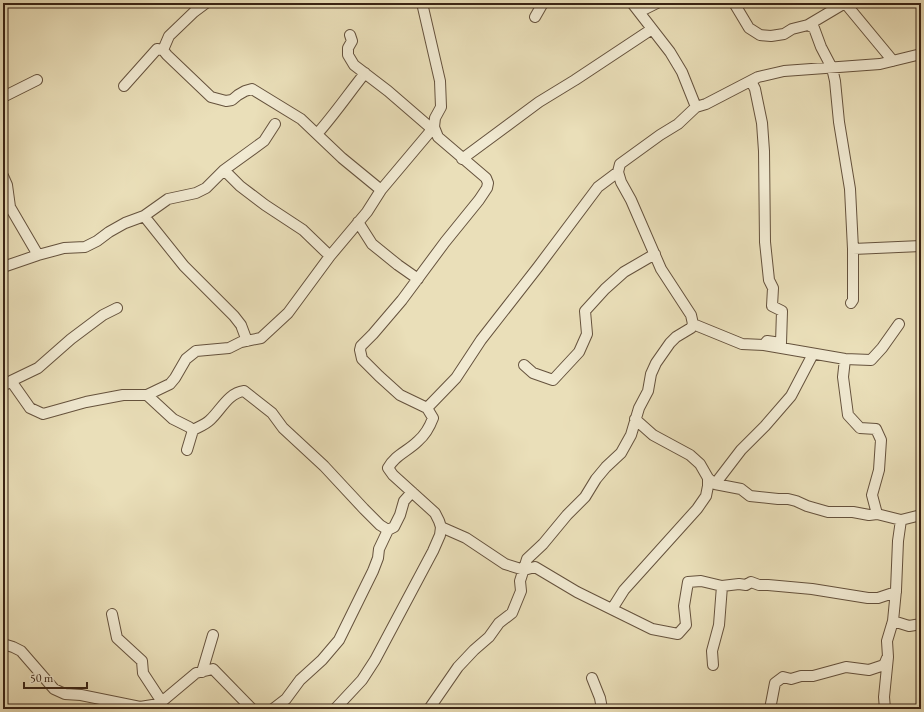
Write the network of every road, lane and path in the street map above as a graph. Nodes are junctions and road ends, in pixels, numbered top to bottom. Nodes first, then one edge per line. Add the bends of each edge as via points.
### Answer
1 (206, 3) edge
2 (422, 3) edge
3 (543, 3) edge
4 (632, 3) edge
5 (657, 3) edge
6 (734, 3) edge
7 (845, 3) edge
8 (639, 12) junction
9 (535, 17) dead end
10 (808, 25) junction
11 (652, 29) junction
12 (350, 35) dead end
13 (163, 50) junction
14 (921, 54) edge
15 (893, 61) junction
16 (832, 68) junction
17 (365, 73) junction
18 (37, 80) dead end
19 (751, 81) junction
20 (124, 86) dead end
21 (3, 97) edge
22 (696, 107) junction
23 (275, 124) dead end
24 (433, 128) junction
25 (317, 134) junction
26 (462, 159) junction
27 (224, 170) junction
28 (618, 172) junction
29 (3, 176) edge
30 (381, 190) junction
31 (144, 216) junction
32 (358, 222) junction
33 (921, 246) edge
34 (853, 249) junction
35 (655, 254) junction
36 (38, 255) junction
37 (330, 256) junction
38 (3, 267) edge
39 (418, 279) junction
40 (851, 302) dead end
41 (117, 308) dead end
42 (693, 324) junction
43 (899, 324) dead end
44 (247, 341) junction
45 (764, 346) junction
46 (813, 354) junction
47 (845, 359) junction
48 (524, 365) dead end
49 (7, 383) edge
50 (147, 396) junction
51 (427, 408) junction
52 (635, 419) junction
53 (193, 430) junction
54 (187, 450) dead end
55 (711, 481) junction
56 (412, 492) junction
57 (877, 514) junction
58 (921, 515) edge
59 (901, 520) junction
60 (441, 527) junction
61 (388, 530) junction
62 (524, 570) junction
63 (722, 586) junction
64 (896, 592) junction
65 (612, 609) junction
66 (112, 614) dead end
67 (893, 621) junction
68 (921, 624) edge
69 (213, 635) dead end
70 (3, 644) edge
71 (888, 657) junction
72 (713, 664) dead end
73 (202, 672) junction
74 (592, 678) dead end
75 (160, 705) edge
76 (252, 709) edge
77 (273, 709) edge
78 (335, 709) edge
79 (429, 709) edge
80 (602, 709) edge
81 (770, 709) edge
82 (885, 709) edge

1 - 13 street via 169,36
2 - 24 street via 440,81 441,107
3 - 9 street
4 - 8 street
5 - 8 street
6 - 10 street via 749,28 760,35 784,34
7 - 10 street
7 - 15 street
8 - 11 street
10 - 16 street via 814,28
11 - 22 street via 682,72
11 - 26 street via 539,102
12 - 17 street via 352,41 348,55 354,65
13 - 20 street via 157,50
13 - 25 street via 211,97 232,100 252,89 301,119
14 - 15 street
15 - 16 street
16 - 19 street via 784,71
16 - 34 street via 836,81 839,122 850,189
17 - 24 street
17 - 25 street
18 - 21 street
19 - 22 street
19 - 45 street via 762,123 765,242 769,280 773,288 772,306 782,311 781,343 768,341
22 - 28 street via 678,124 620,164
23 - 27 street via 264,142
24 - 26 street via 438,137
24 - 30 street
25 - 30 street
26 - 39 street via 486,178 487,188
27 - 31 street via 206,188 196,193 168,199
27 - 37 street via 265,205 303,230
28 - 35 street
28 - 51 street via 598,187 481,340 456,378
29 - 36 street via 10,207
30 - 32 street via 368,212
31 - 36 street via 125,222 85,247 64,248
31 - 44 street via 187,270 234,316 241,325
32 - 37 street
32 - 39 street via 372,244
33 - 34 street
34 - 40 street
35 - 42 street via 661,269 691,316
35 - 48 street via 624,272 585,311 587,334 579,352 553,380 533,373
36 - 38 street
37 - 44 street via 288,313 261,338
39 - 51 street via 361,346 360,354 362,359 400,395
41 - 49 street via 103,315 71,339 38,368
42 - 45 street via 742,344
42 - 52 street via 670,343 656,364 648,391
43 - 47 street via 871,360
44 - 50 street via 229,348 196,351 186,359 170,384
45 - 46 street
46 - 47 street
46 - 55 street via 792,396
47 - 57 street via 843,377 848,415 860,428 876,429 881,440 879,470 872,495
49 - 50 street via 30,408 43,414 123,395
50 - 53 street via 172,420
51 - 56 street via 433,418 429,428 418,441 392,460 388,468
52 - 55 street via 653,435 690,455 700,464
52 - 62 street via 631,435 621,453 596,479 585,497 527,559
53 - 54 street
53 - 61 street via 209,421 237,392 244,391 272,413 283,428
55 - 57 street via 741,489 750,496 796,500 828,512
55 - 65 street via 706,496 624,590
56 - 60 street via 435,513
56 - 61 street via 404,501 394,527
57 - 59 street
58 - 59 street
59 - 64 street
60 - 62 street via 466,538 505,564
60 - 78 street via 433,551 375,660 362,680
61 - 77 street via 379,548 373,571 339,640 300,680 286,699
62 - 65 street via 535,567
62 - 79 street via 520,581 521,591 512,613 499,623 489,637 458,667
63 - 64 street via 746,585 752,582 759,585 812,589 873,598
63 - 65 street via 701,581 688,582 684,606 686,625 678,634 652,629
63 - 72 street via 719,625 712,651
64 - 67 street
66 - 75 street via 117,638 142,661 143,673
67 - 68 street via 909,626
67 - 71 street via 888,641
69 - 73 street
70 - 75 street via 22,651 54,688 65,694 140,707
71 - 81 street via 884,665 869,670 846,667 813,676 783,678 775,682
71 - 82 street
73 - 75 street via 196,673
73 - 76 street via 213,669
74 - 80 street

